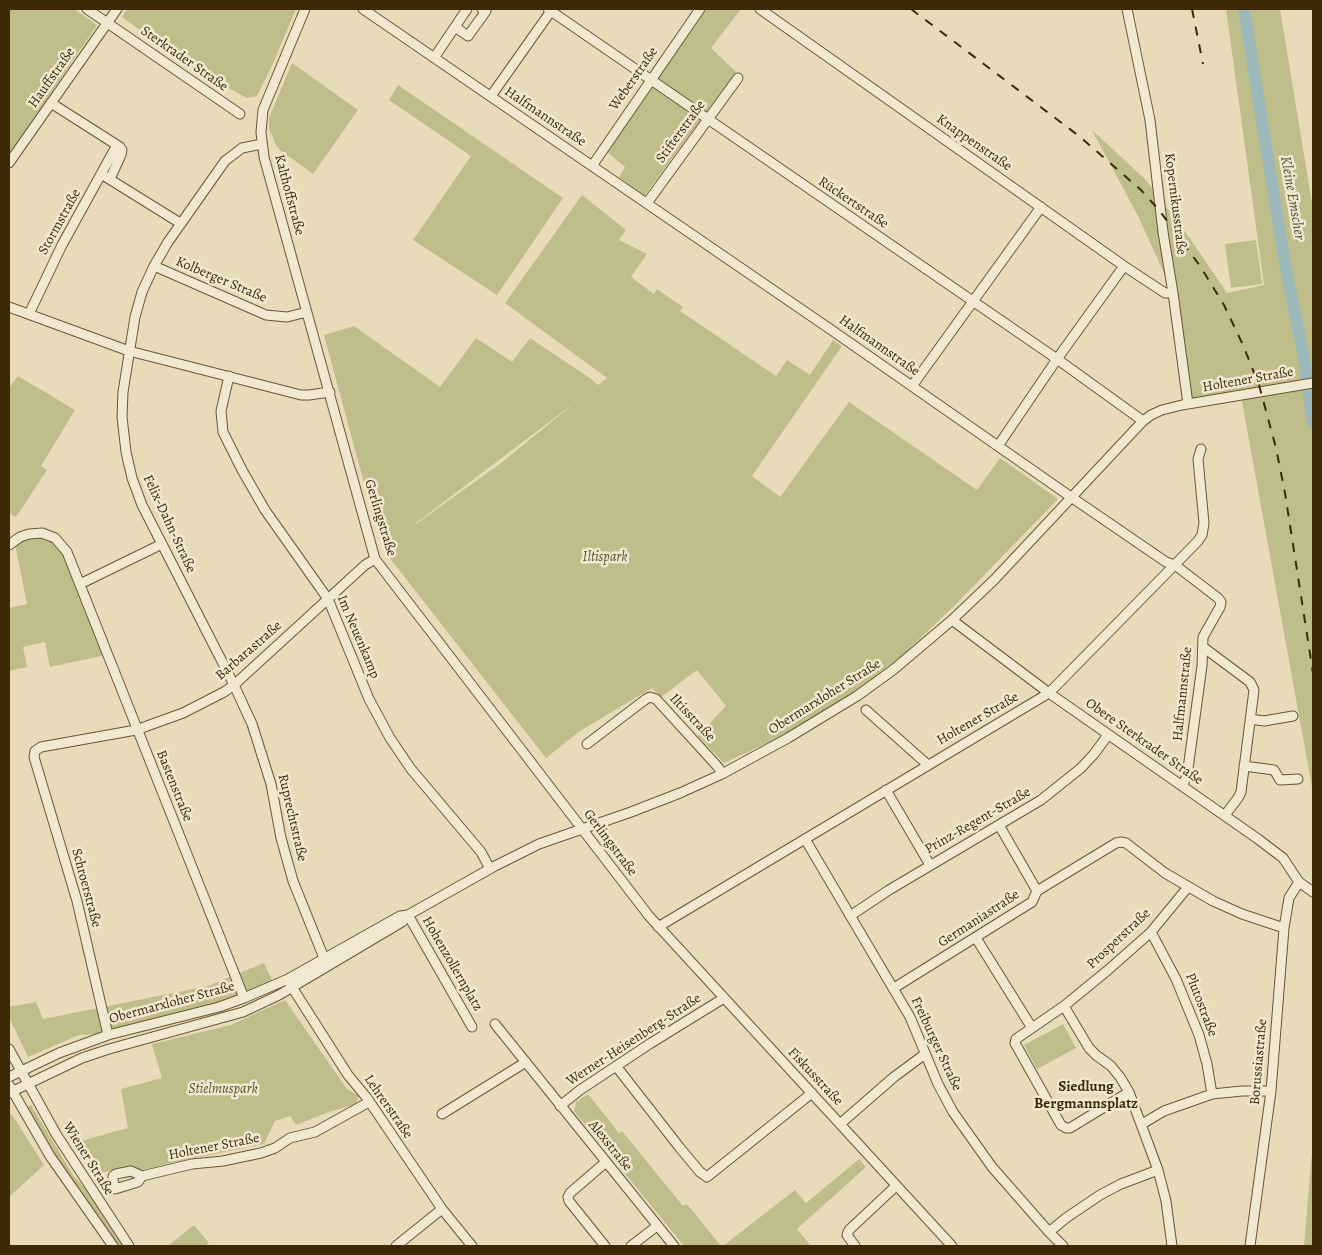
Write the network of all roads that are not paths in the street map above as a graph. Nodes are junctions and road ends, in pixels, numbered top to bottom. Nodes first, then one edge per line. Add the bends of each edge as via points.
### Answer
1 (87, 9) edge
2 (117, 9) edge
3 (305, 9) edge
4 (362, 9) edge
5 (468, 9) edge
6 (482, 9) edge
7 (700, 9) edge
8 (760, 9) edge
9 (1127, 9) edge
10 (550, 10) edge
11 (107, 23) junction
12 (455, 27) junction
13 (434, 58) junction
14 (738, 78) dead end
15 (650, 79) junction
16 (491, 96) junction
17 (51, 103) junction
18 (240, 114) dead end
19 (708, 120) junction
20 (262, 144) junction
21 (9, 163) edge
22 (592, 166) junction
23 (106, 176) junction
24 (647, 203) junction
25 (1041, 207) junction
26 (180, 223) junction
27 (154, 266) junction
28 (1124, 266) junction
29 (1173, 293) junction
30 (972, 301) junction
31 (9, 307) edge
32 (307, 312) junction
33 (29, 314) junction
34 (129, 351) junction
35 (1057, 359) junction
36 (229, 376) junction
37 (1313, 383) edge
38 (912, 386) junction
39 (330, 392) junction
40 (1188, 404) junction
41 (1142, 421) junction
42 (998, 446) junction
43 (1201, 449) dead end
44 (1071, 497) junction
45 (162, 544) junction
46 (9, 545) edge
47 (375, 558) junction
48 (1175, 565) junction
49 (80, 584) junction
50 (328, 599) junction
51 (952, 620) junction
52 (1203, 647) junction
53 (234, 685) junction
54 (1049, 693) junction
55 (866, 710) dead end
56 (1293, 716) dead end
57 (1250, 719) junction
58 (136, 730) junction
59 (1108, 735) junction
60 (588, 744) dead end
61 (35, 751) joint
62 (928, 765) junction
63 (1244, 766) junction
64 (722, 774) junction
65 (1298, 779) dead end
66 (1182, 786) junction
67 (886, 790) junction
68 (1225, 815) junction
69 (999, 825) junction
70 (582, 829) junction
71 (805, 838) junction
72 (930, 865) junction
73 (490, 869) junction
74 (1299, 882) junction
75 (1188, 887) junction
76 (1038, 891) junction
77 (1313, 892) edge
78 (408, 915) junction
79 (850, 916) junction
80 (658, 927) junction
81 (1284, 928) junction
82 (1151, 932) junction
83 (976, 938) junction
84 (324, 958) junction
85 (290, 983) junction
86 (894, 988) junction
87 (244, 998) junction
88 (724, 998) junction
89 (1064, 1006) junction
90 (495, 1024) dead end
91 (472, 1026) dead end
92 (1032, 1028) junction
93 (108, 1034) junction
94 (9, 1049) edge
95 (925, 1054) junction
96 (526, 1062) junction
97 (616, 1066) junction
98 (20, 1071) junction
99 (9, 1077) edge
100 (27, 1084) junction
101 (10, 1090) edge
102 (1271, 1091) junction
103 (1129, 1092) junction
104 (812, 1093) junction
105 (1212, 1094) junction
106 (369, 1102) junction
107 (560, 1106) junction
108 (442, 1114) dead end
109 (840, 1124) junction
110 (1142, 1124) junction
111 (606, 1162) junction
112 (1158, 1170) junction
113 (142, 1176) dead end
114 (896, 1186) junction
115 (442, 1210) junction
116 (657, 1226) junction
117 (1049, 1232) junction
118 (113, 1246) edge
119 (129, 1246) edge
120 (396, 1246) edge
121 (472, 1246) edge
122 (605, 1246) edge
123 (631, 1246) edge
124 (674, 1246) edge
125 (855, 1246) edge
126 (952, 1246) edge
127 (1063, 1246) edge
128 (1172, 1246) edge
129 (1250, 1246) edge

1 - 11 street, Sterkrader Straße
2 - 11 street, Hauffstraße
3 - 20 street, Kalthoffstraße via 263,110
4 - 13 street, Halfmannstraße
5 - 12 street
6 - 12 street via 486,11 468,36
7 - 15 street, Weberstraße
8 - 25 street, Knappenstraße
9 - 29 street, Kopernikusstraße via 1150,120
10 - 15 street, Rückertstraße
10 - 16 street
11 - 17 street, Hauffstraße
11 - 18 street, Sterkrader Straße
12 - 13 street
13 - 16 street, Halfmannstraße
14 - 19 street, Stifterstraße
15 - 19 street, Rückertstraße
15 - 22 street, Weberstraße
16 - 22 street, Halfmannstraße
17 - 21 street, Hauffstraße
17 - 23 street, Stormstraße via 117,145
19 - 24 street, Stifterstraße
19 - 30 street, Rückertstraße
20 - 26 street, Felix-Dahn-Straße via 242,148 225,161
20 - 32 street, Kalthoffstraße
22 - 24 street, Halfmannstraße
23 - 26 street
23 - 33 street, Stormstraße via 62,245
24 - 38 street, Halfmannstraße
25 - 28 street, Knappenstraße
25 - 30 street
26 - 27 street, Felix-Dahn-Straße
27 - 32 street, Kolberger Straße via 266,314 286,317
27 - 34 street, Felix-Dahn-Straße via 142,292
28 - 29 street, Knappenstraße via 1165,293
28 - 35 street
29 - 40 street, Kopernikusstraße
30 - 35 street, Rückertstraße
30 - 38 street
31 - 33 street
32 - 39 street, Kalthoffstraße
33 - 34 street
34 - 36 street
34 - 45 street, Felix-Dahn-Straße via 122,417 126,452 142,505
35 - 41 street, Rückertstraße
35 - 42 street
36 - 39 street via 301,395
36 - 50 street, Im Neuenkamp via 221,411 223,432 265,510
37 - 40 street, Holtener Straße
38 - 42 street, Halfmannstraße
39 - 47 street, Gerlingstraße
40 - 41 street, Obermarxloher Straße via 1162,410
41 - 44 street, Obermarxloher Straße
42 - 44 street, Halfmannstraße
43 - 48 street, Holtener Straße via 1198,459 1203,529 1198,541
44 - 48 street, Halfmannstraße
44 - 51 street, Obermarxloher Straße
45 - 49 street
45 - 53 street, Felix-Dahn-Straße
46 - 49 street, Bastenstraße via 29,534 42,533 55,538 67,552
47 - 50 street, Barbarastraße
47 - 70 street, Gerlingstraße
48 - 52 street, Halfmannstraße via 1220,602 1203,637
48 - 54 street, Holtener Straße
49 - 58 street, Bastenstraße
50 - 53 street, Barbarastraße
50 - 73 street, Im Neuenkamp via 369,699 390,738
51 - 54 street, Obere Sterkrader Straße
51 - 64 street, Obermarxloher Straße via 857,696
52 - 57 street via 1253,686
52 - 66 street, Halfmannstraße via 1187,776
53 - 58 street, Barbarastraße via 183,713
53 - 84 street, Ruprechtstraße via 262,752 285,855
54 - 59 street, Obere Sterkrader Straße
54 - 62 street, Holtener Straße
55 - 62 street
56 - 57 street via 1264,721
57 - 63 street
58 - 61 street, Barbarastraße via 40,747
58 - 87 street, Bastenstraße
59 - 66 street, Obere Sterkrader Straße
59 - 69 street, Prinz-Regent-Straße via 1094,754 1062,785
60 - 64 street, Iltisstraße via 650,697 656,699
61 - 93 street, Schroerstraße via 34,757 77,901
62 - 67 street, Holtener Straße
63 - 65 street via 1274,770 1280,780
63 - 68 street via 1238,798
64 - 70 street, Obermarxloher Straße
66 - 68 street, Obere Sterkrader Straße
67 - 71 street, Holtener Straße
67 - 72 street
68 - 74 street, Obere Sterkrader Straße via 1283,858
69 - 72 street, Prinz-Regent-Straße
69 - 76 street
70 - 73 street, Obermarxloher Straße via 539,844
70 - 80 street, Gerlingstraße
71 - 79 street, Freiburger Straße
71 - 80 street, Holtener Straße
72 - 79 street, Prinz-Regent-Straße
73 - 78 street, Obermarxloher Straße
74 - 77 street, Obere Sterkrader Straße
74 - 81 street, Borussiastraße via 1289,898
75 - 76 street, Germaniastraße via 1121,842
75 - 81 street, Germaniastraße via 1242,914
75 - 82 street, Prosperstraße
76 - 83 street, Germaniastraße via 1032,902
78 - 84 street, Obermarxloher Straße via 400,916
78 - 85 street, Obermarxloher Straße via 402,922
78 - 91 street, Hohenzollernplatz
79 - 86 street, Freiburger Straße
80 - 88 street, Fiskusstraße
81 - 102 street, Borussiastraße
82 - 89 street, Prosperstraße
82 - 105 street, Plutostraße via 1176,979 1199,1035
83 - 86 street, Germaniastraße
83 - 92 street
84 - 85 street, Obermarxloher Straße
85 - 87 street, Obermarxloher Straße
85 - 100 street, Obermarxloher Straße via 243,1012 82,1058
85 - 106 street, Lehrerstraße via 348,1075
86 - 95 street, Freiburger Straße
87 - 93 street, Obermarxloher Straße via 182,1017
88 - 97 street, Werner-Heisenberg-Straße
88 - 104 street, Fiskusstraße
89 - 92 street, Prosperstraße
89 - 103 street via 1089,1048 1111,1066
90 - 96 street, Alexstraße
92 - 103 street, Prosperstraße via 1015,1043 1061,1125 1070,1128
93 - 98 street, Obermarxloher Straße
94 - 98 street, Wiener Straße
95 - 109 street
95 - 117 street, Freiburger Straße via 953,1112 976,1146
96 - 107 street, Alexstraße
96 - 108 street
97 - 104 street via 707,1177
97 - 107 street, Werner-Heisenberg-Straße
98 - 99 street, Obermarxloher Straße
98 - 100 street, Wiener Straße
100 - 101 street, Obermarxloher Straße
100 - 119 street, Wiener Straße via 74,1164
101 - 118 street, Wiener Straße via 50,1156
102 - 105 street
102 - 129 street, Borussiastraße
103 - 110 street
104 - 109 street, Fiskusstraße
105 - 110 street via 1164,1111
106 - 113 street, Holtener Straße via 315,1132 290,1138 275,1148
106 - 115 street, Lehrerstraße
107 - 111 street, Alexstraße
109 - 114 street, Fiskusstraße
110 - 112 street
111 - 116 street, Alexstraße
111 - 122 street via 568,1197
112 - 117 street via 1100,1195
112 - 128 street
114 - 125 street via 849,1230 847,1235
114 - 126 street, Fiskusstraße
115 - 120 street
115 - 121 street, Lehrerstraße
116 - 123 street
116 - 124 street, Alexstraße
117 - 127 street, Freiburger Straße

